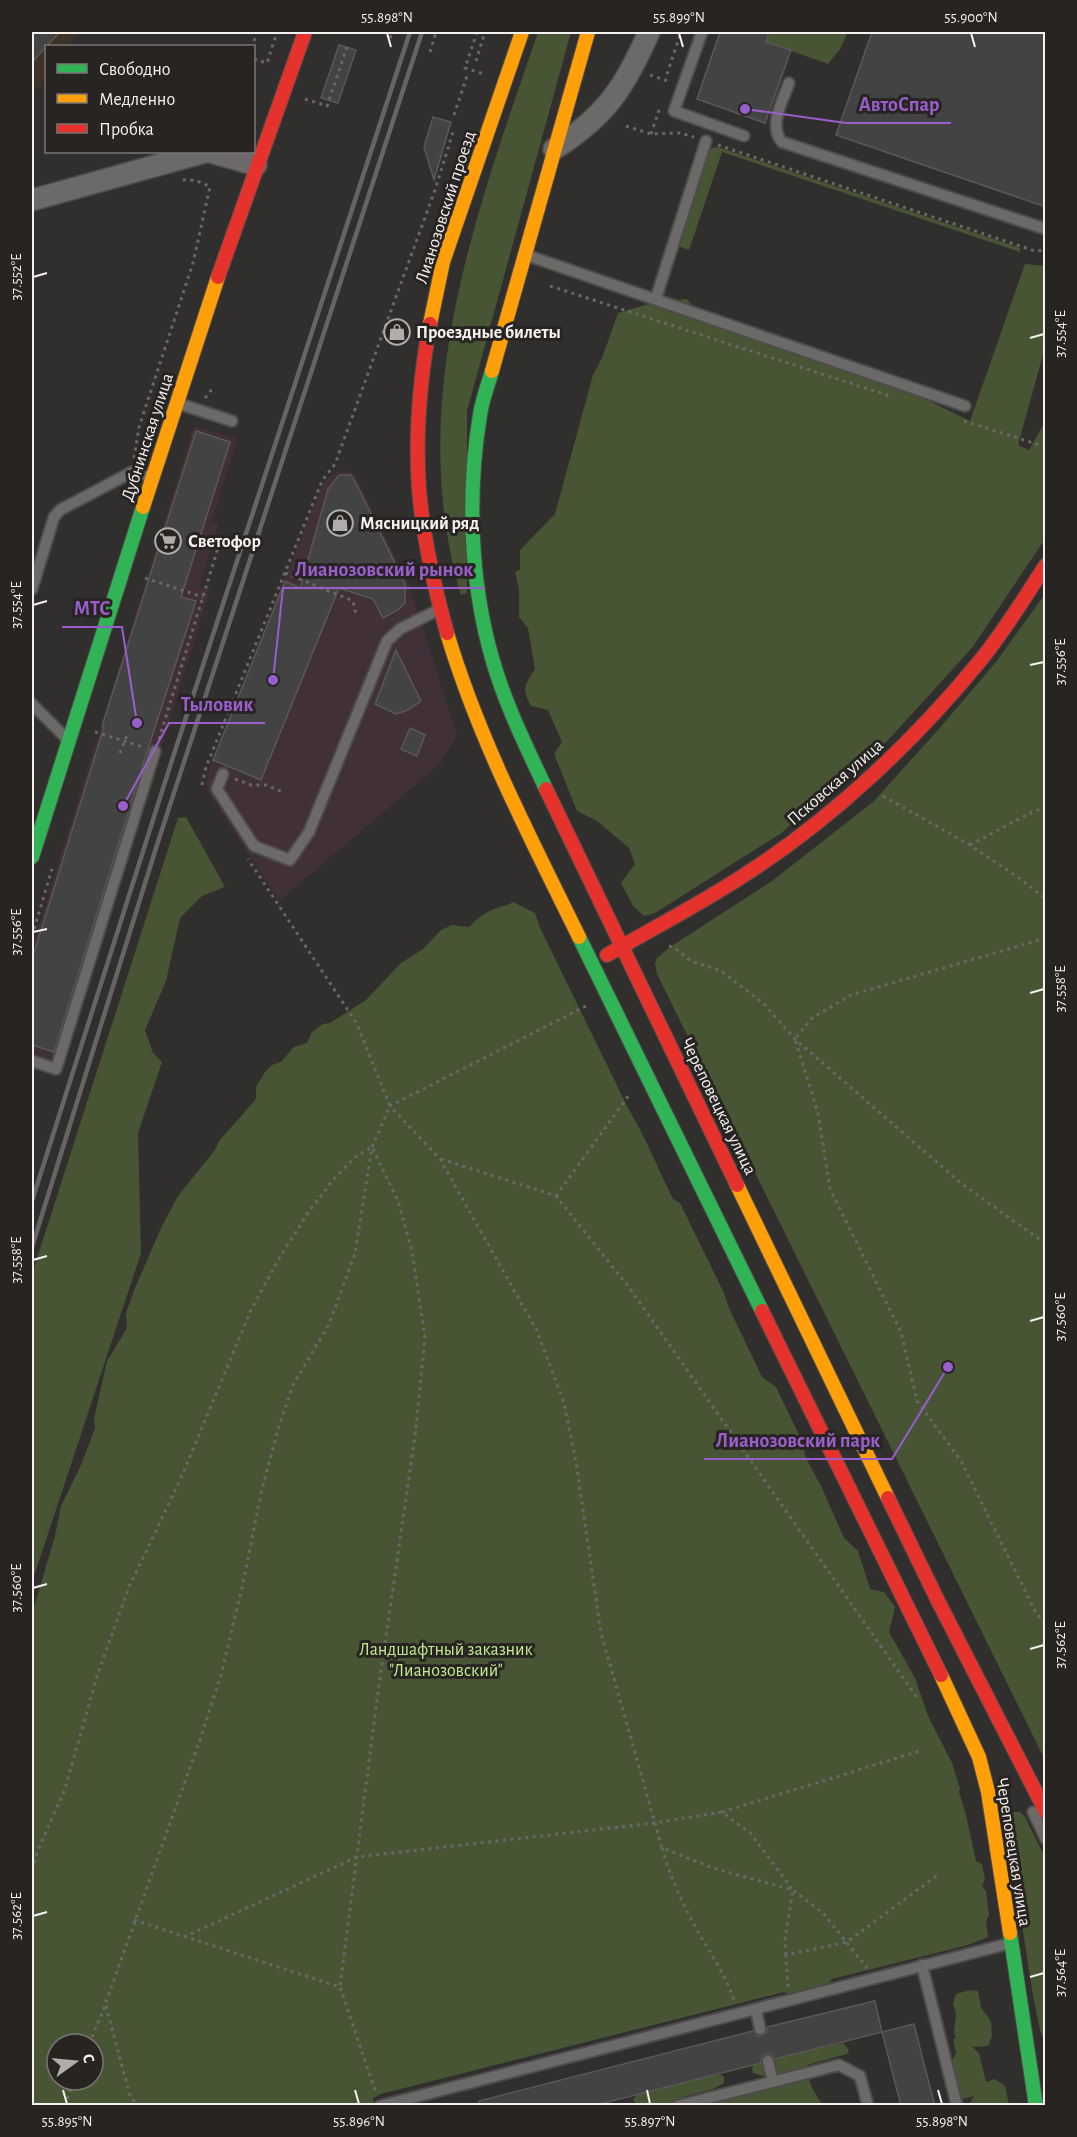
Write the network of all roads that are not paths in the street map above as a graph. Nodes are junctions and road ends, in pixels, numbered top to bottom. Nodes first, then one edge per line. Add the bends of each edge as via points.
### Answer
1 (305, 32) edge
2 (522, 32) edge
3 (588, 32) edge
4 (650, 32) edge
5 (702, 32) edge
6 (789, 83) dead end
7 (744, 136) dead end
8 (706, 141) road end
9 (554, 149) junction
10 (201, 153) edge
11 (214, 153) edge
12 (256, 165) junction
13 (32, 200) edge
14 (1046, 229) edge
15 (525, 255) junction
16 (656, 298) junction
17 (177, 403) junction
18 (965, 406) dead end
19 (232, 421) dead end
20 (153, 478) junction
21 (1046, 565) edge
22 (32, 589) edge
23 (441, 609) junction
24 (451, 645) joint
25 (32, 704) edge
26 (69, 741) junction
27 (155, 751) road end
28 (223, 774) road end
29 (32, 857) edge
30 (622, 946) junction
31 (591, 964) junction
32 (32, 1061) edge
33 (938, 1601) junction
34 (913, 1617) junction
35 (1017, 1781) dead end
36 (1028, 1802) dead end
37 (1046, 1812) edge
38 (1046, 1839) edge
39 (1011, 1943) junction
40 (922, 1965) junction
41 (1021, 2008) junction
42 (756, 2010) junction
43 (760, 2029) dead end
44 (1037, 2039) junction
45 (768, 2061) dead end
46 (773, 2082) junction
47 (1046, 2103) edge
48 (380, 2105) edge
49 (677, 2106) edge
50 (868, 2106) edge
51 (957, 2106) edge
52 (1036, 2106) edge

1 - 12 main road, Дубнинская улица
2 - 23 main road, Лианозовский проезд via 443,262 424,358 419,476 422,517
3 - 9 main road
4 - 9 street via 616,95 594,120
5 - 7 lane via 674,111
6 - 14 lane via 775,126 782,142
8 - 16 lane
9 - 15 main road
10 - 13 street
11 - 12 street
12 - 17 main road, Дубнинская улица
15 - 16 lane
15 - 30 main road, Череповецкая улица via 480,413 475,450 473,536 483,619 492,657 526,747
16 - 18 lane
17 - 19 lane
17 - 20 main road, Дубнинская улица
20 - 22 lane via 132,472 60,510 54,517
20 - 26 main road, Дубнинская улица
21 - 30 main road, Псковская улица via 979,662 903,746 864,782 751,871
23 - 24 main road, Лианозовский проезд
23 - 28 lane via 400,628 387,641 309,832 290,860 254,846 217,789
24 - 31 main road, Череповецкая улица via 493,760
25 - 26 lane
26 - 29 main road, Дубнинская улица
27 - 32 lane via 56,1069
30 - 31 main road, Псковская улица
30 - 33 main road, Череповецкая улица
31 - 34 main road, Череповецкая улица
33 - 35 lane, Череповецкая улица via 951,1643
33 - 37 main road, Череповецкая улица
34 - 39 main road, Череповецкая улица via 979,1757
34 - 44 lane, Череповецкая улица via 937,1650 984,1749 994,1782
36 - 38 lane, Череповецкая улица
39 - 40 lane
39 - 41 main road, Череповецкая улица
40 - 42 lane
40 - 51 lane
41 - 44 main road
41 - 52 main road, Череповецкая улица
42 - 43 lane
42 - 48 lane
44 - 47 lane, Череповецкая улица
45 - 46 lane
46 - 49 lane
46 - 50 lane via 839,2065 860,2076

